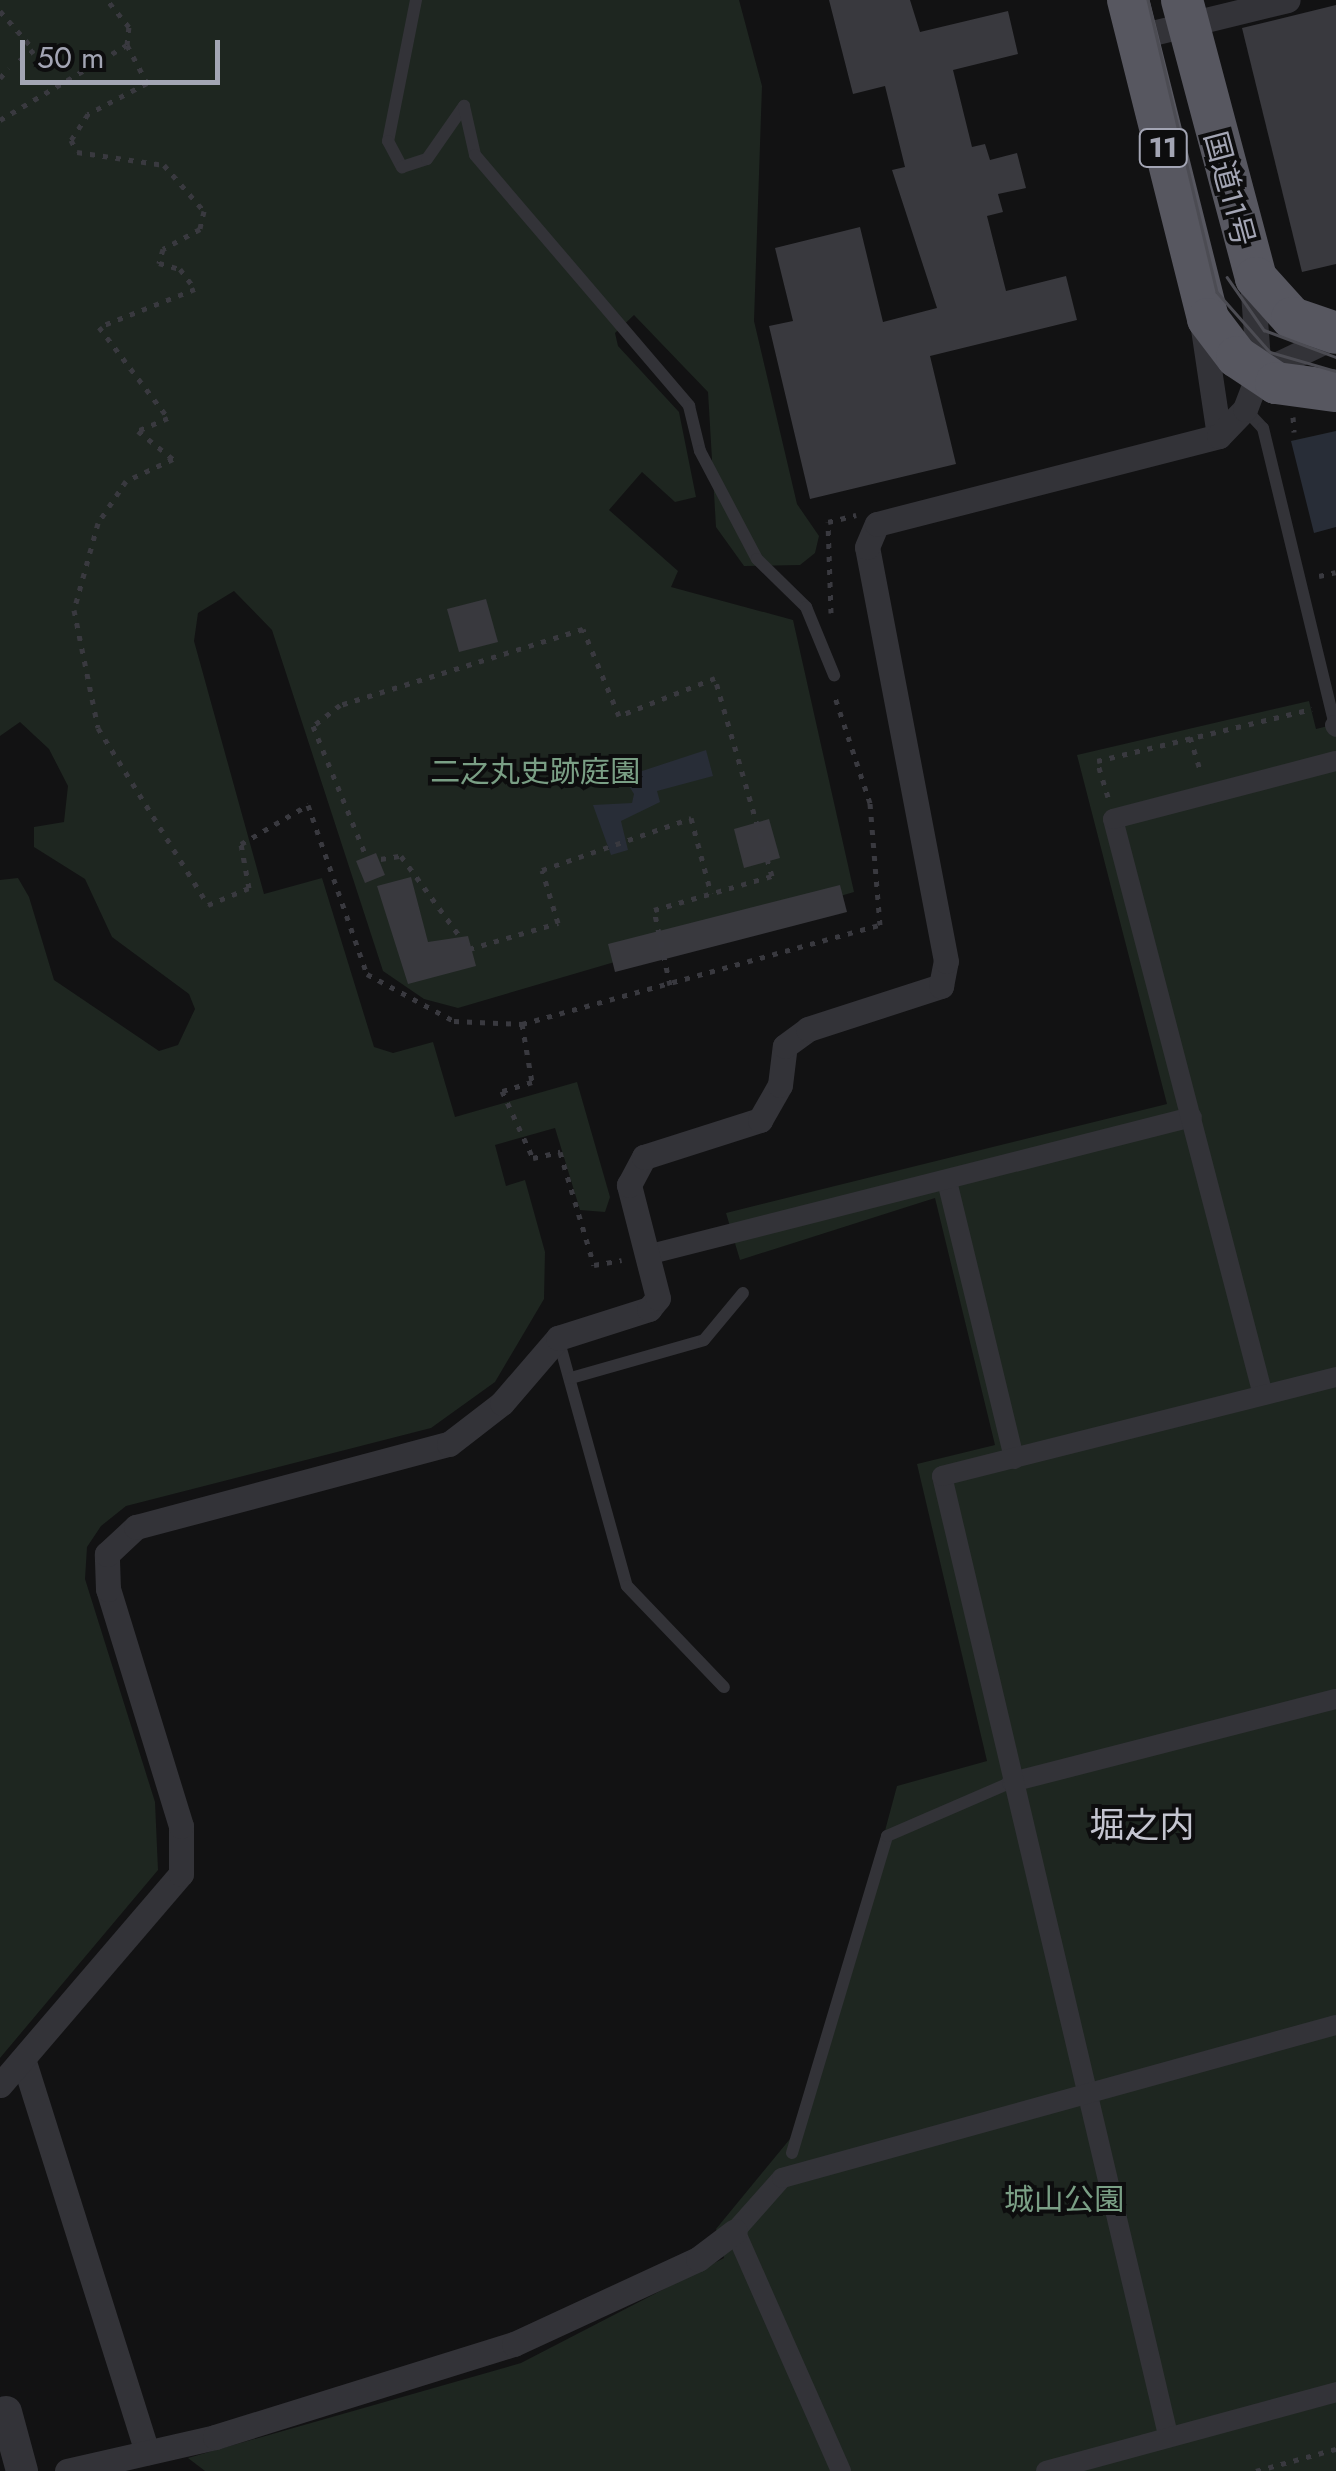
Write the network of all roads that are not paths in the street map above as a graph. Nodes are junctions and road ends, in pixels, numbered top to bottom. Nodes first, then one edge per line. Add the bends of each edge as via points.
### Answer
1 (416, 0) edge
2 (1288, 0) edge
3 (1185, 12) edge
4 (1132, 18) edge
5 (1248, 262) junction
6 (1198, 297) junction
7 (1336, 335) edge
8 (1252, 391) junction
9 (1336, 391) edge
10 (1218, 436) junction
11 (834, 675) road end
12 (1336, 726) edge
13 (1336, 762) edge
14 (1192, 1116) junction
15 (947, 1181) junction
16 (647, 1255) junction
17 (743, 1293) dead end
18 (558, 1338) junction
19 (1336, 1376) edge
20 (572, 1378) junction
21 (1263, 1396) junction
22 (1014, 1459) junction
23 (724, 1687) dead end
24 (1336, 1698) edge
25 (1012, 1782) junction
26 (1336, 2025) edge
27 (25, 2065) junction
28 (0, 2084) edge
29 (1081, 2096) junction
30 (792, 2153) dead end
31 (735, 2230) junction
32 (1336, 2392) edge
33 (3, 2401) edge
34 (1168, 2435) junction
35 (148, 2452) junction
36 (22, 2471) edge
37 (67, 2471) edge
38 (841, 2471) edge
39 (1046, 2471) edge

1 - 11 lane via 388,141 402,167 427,159 464,106 474,155 690,406 700,451 757,558 806,606
2 - 3 street
3 - 4 street
3 - 5 highway, 国道11号 / 11
4 - 6 highway, 国道11号 / 11
5 - 7 highway, 国道11号 / 11 via 1278,307
5 - 8 street
6 - 8 highway, 国道11号 / 11
6 - 10 street
7 - 8 street
8 - 9 highway, 国道11号 / 11
8 - 10 street
8 - 12 lane
10 - 16 street via 877,524 867,547 946,961 941,986 808,1029 785,1046 760,1120 644,1157 629,1185
13 - 14 street via 1113,819
14 - 15 street
14 - 21 street
15 - 16 street
15 - 22 street
16 - 18 street via 658,1298 649,1309
17 - 20 lane via 704,1340
18 - 20 lane
18 - 27 street via 502,1403 448,1444 136,1527 108,1554 108,1589 182,1826 180,1874
19 - 21 street
20 - 23 lane via 627,1586
21 - 22 street
22 - 25 street via 942,1476
24 - 25 street
25 - 29 street
25 - 30 lane via 887,1836
26 - 29 street
27 - 28 street
27 - 35 street
29 - 31 street via 782,2178
29 - 34 street
31 - 35 street via 698,2259 514,2344
31 - 38 street
32 - 34 street
33 - 36 street
34 - 39 street
35 - 37 street

